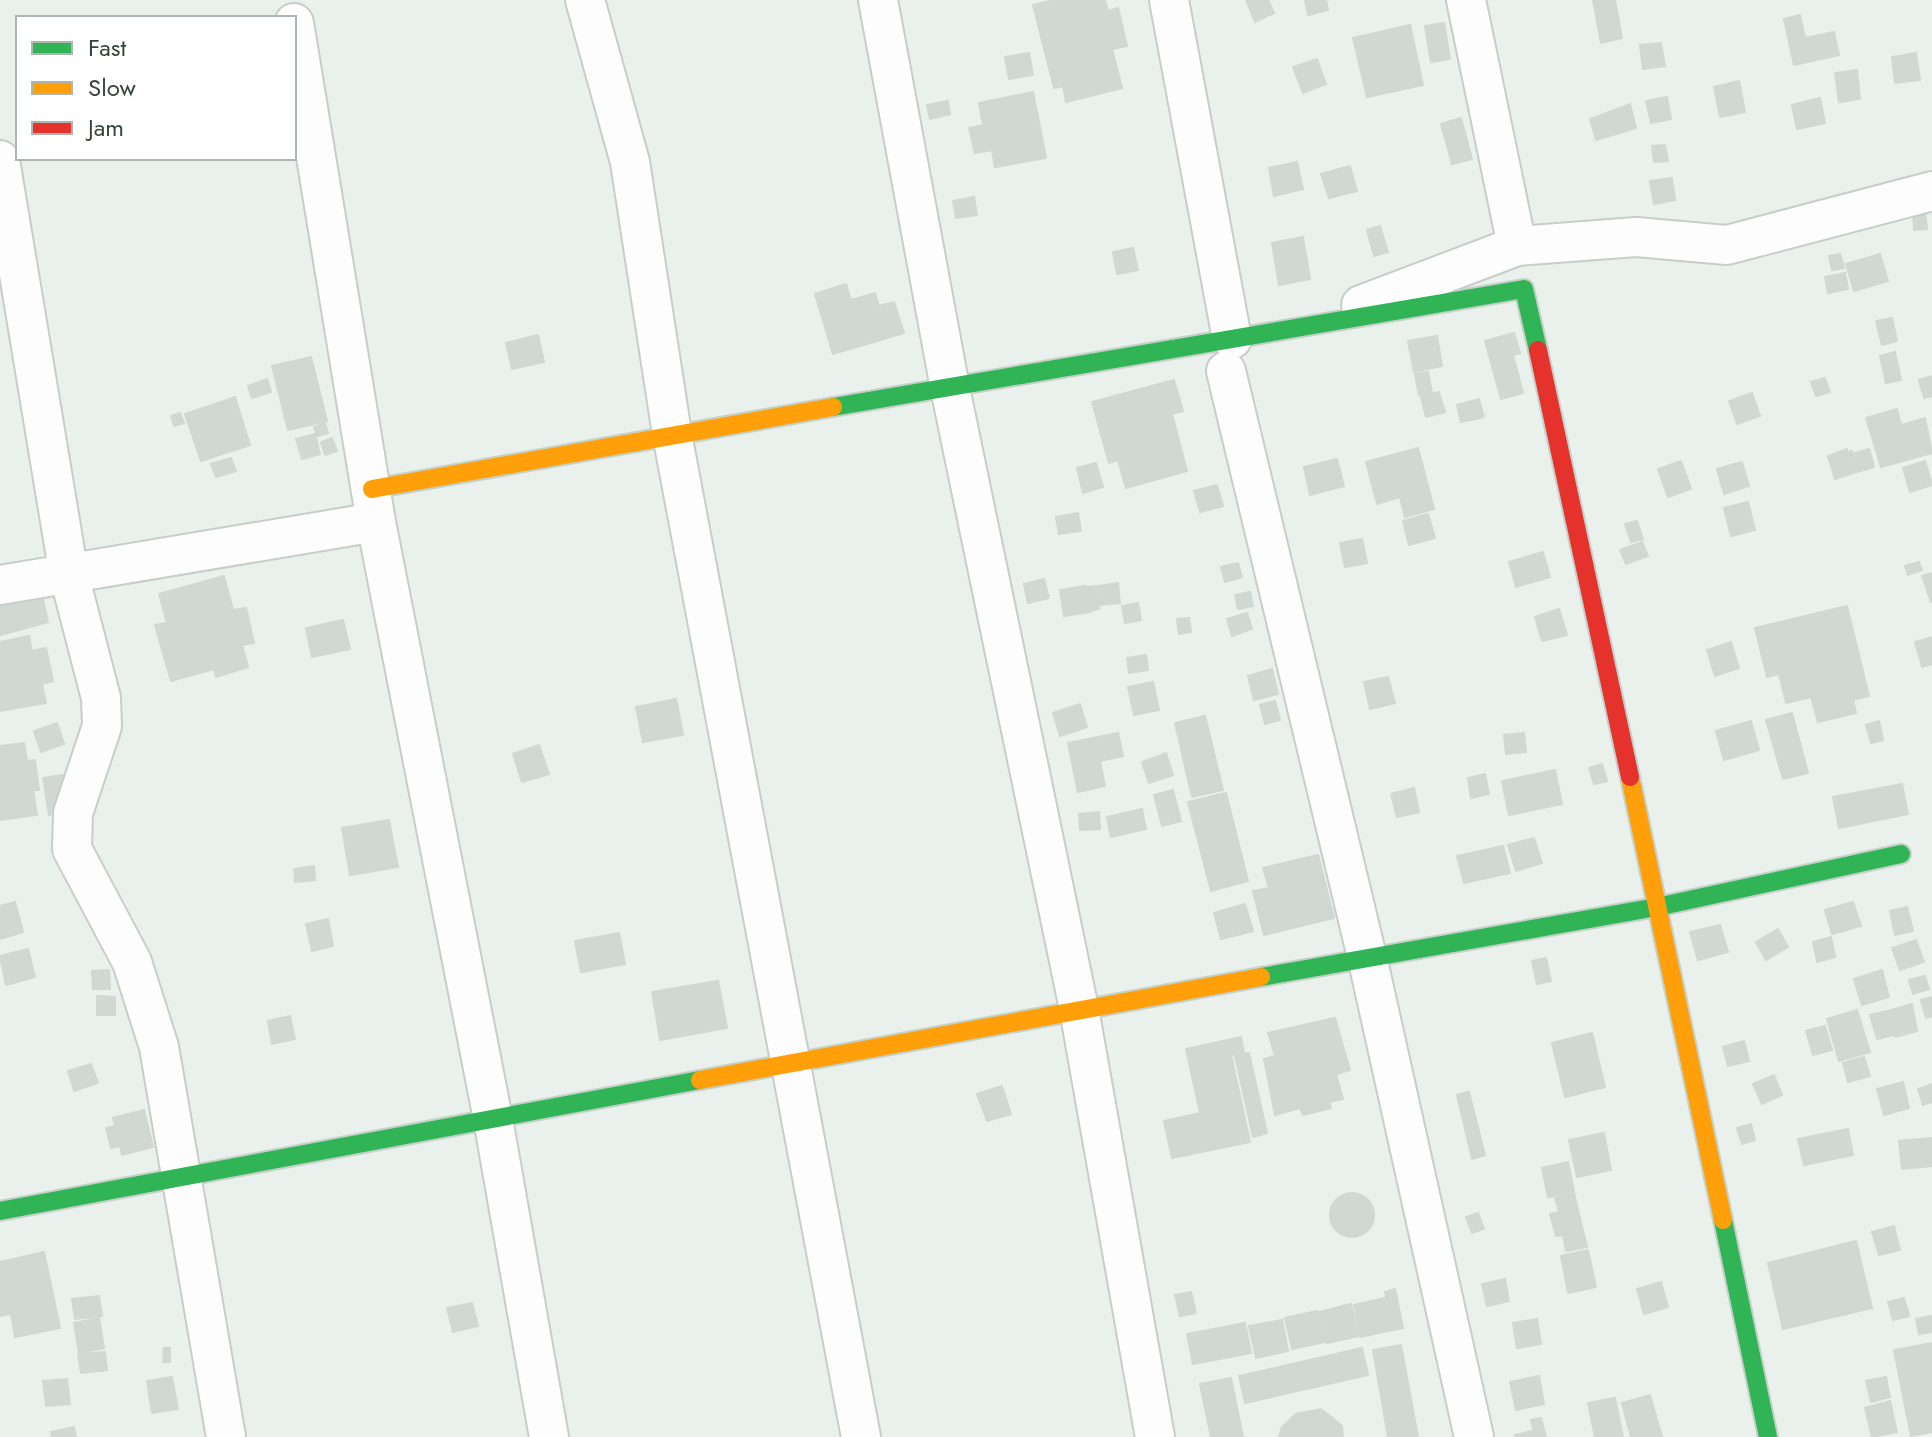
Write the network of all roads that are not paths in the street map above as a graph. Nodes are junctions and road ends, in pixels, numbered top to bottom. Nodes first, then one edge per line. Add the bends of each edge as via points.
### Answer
1 (585, 0) edge
2 (878, 0) edge
3 (1169, 0) edge
4 (1466, 0) edge
5 (296, 33) edge
6 (0, 160) edge
7 (1932, 191) edge
8 (1517, 246) junction
9 (1229, 355) junction
10 (950, 388) junction
11 (672, 434) junction
12 (374, 506) junction
13 (69, 575) junction
14 (0, 585) edge
15 (1901, 854) dead end
16 (1657, 907) junction
17 (1368, 961) junction
18 (1079, 1009) junction
19 (793, 1063) junction
20 (493, 1119) junction
21 (181, 1178) junction
22 (0, 1211) edge
23 (226, 1437) edge
24 (549, 1437) edge
25 (861, 1437) edge
26 (1155, 1437) edge
27 (1474, 1437) edge
28 (1768, 1437) edge

1 - 11 street via 630,162
2 - 10 street
3 - 9 street
4 - 8 street
5 - 12 street
6 - 13 street
7 - 8 street via 1727,245 1636,237
8 - 9 street
9 - 10 street via 1120,337
9 - 17 street
10 - 11 street
10 - 16 street via 1524,289
10 - 18 street
11 - 12 street
11 - 19 street
12 - 13 street
12 - 20 street
13 - 14 street
13 - 21 street via 101,698 102,726 73,813 72,849 132,962 159,1047
15 - 16 street
16 - 17 street
16 - 28 street
17 - 18 street
17 - 27 street
18 - 19 street
18 - 26 street
19 - 20 street
19 - 25 street
20 - 21 street
20 - 24 street
21 - 22 street
21 - 23 street

